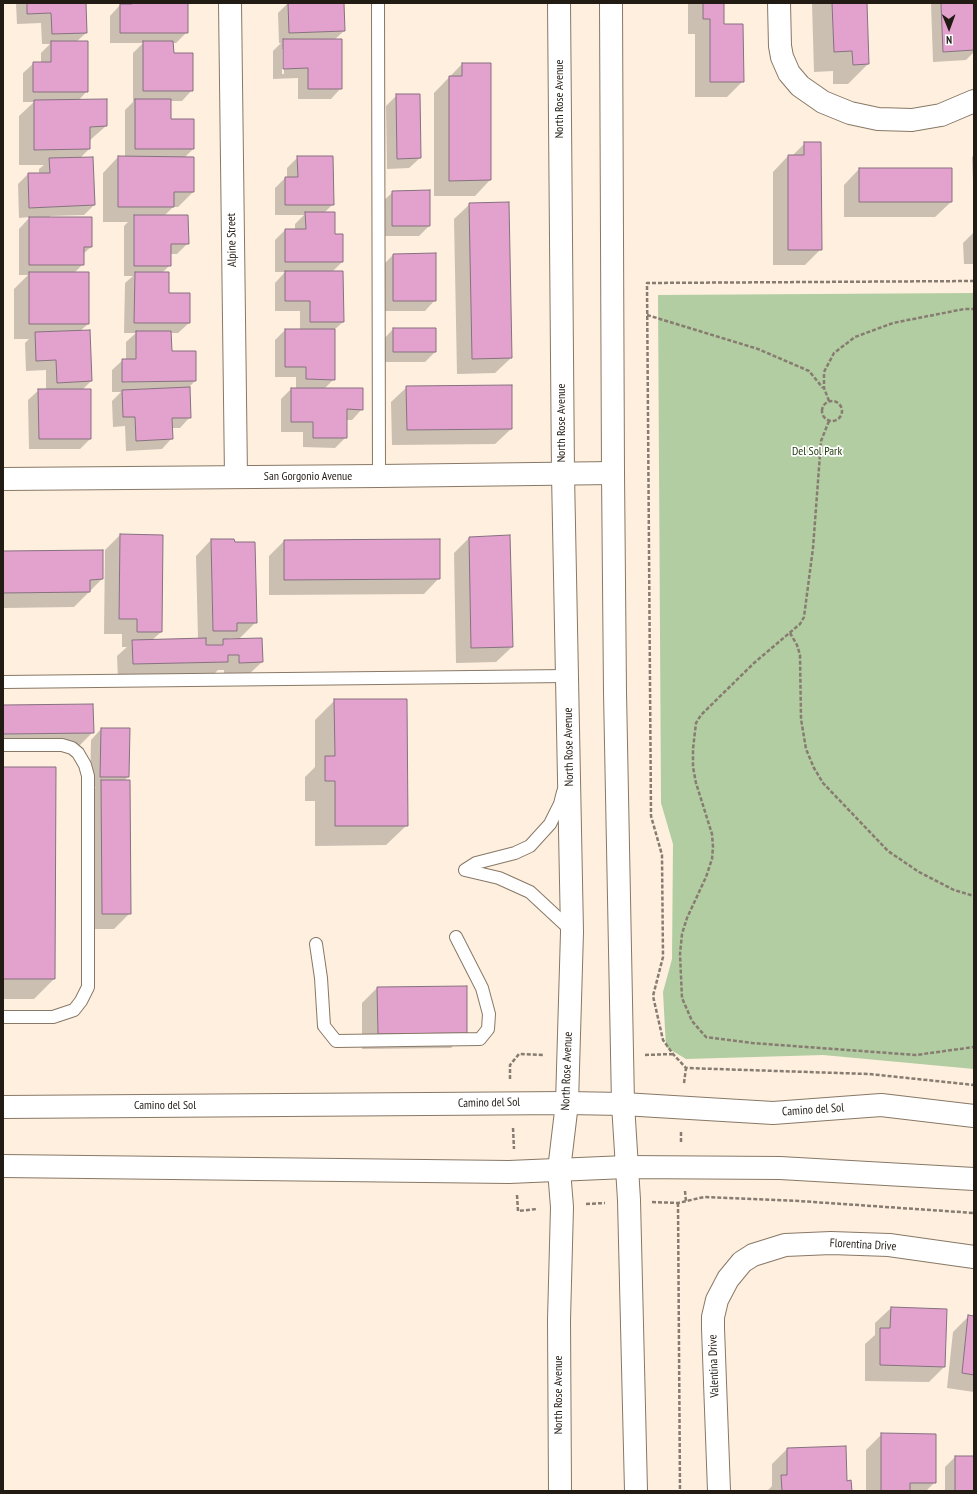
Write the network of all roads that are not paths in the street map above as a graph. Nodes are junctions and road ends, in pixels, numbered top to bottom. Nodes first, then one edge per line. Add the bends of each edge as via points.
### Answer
1 (230, 3) edge
2 (378, 3) edge
3 (559, 3) edge
4 (611, 3) edge
5 (779, 3) edge
6 (974, 101) edge
7 (613, 473) junction
8 (562, 474) junction
9 (379, 476) junction
10 (236, 477) junction
11 (3, 479) edge
12 (568, 676) junction
13 (3, 682) edge
14 (3, 745) edge
15 (570, 773) junction
16 (572, 932) junction
17 (456, 937) dead end
18 (316, 944) dead end
19 (3, 1017) edge
20 (567, 1103) junction
21 (623, 1104) junction
22 (3, 1107) edge
23 (974, 1116) edge
24 (3, 1166) edge
25 (626, 1167) junction
26 (559, 1170) junction
27 (974, 1179) edge
28 (753, 1255) joint
29 (974, 1257) edge
30 (560, 1491) edge
31 (636, 1491) edge
32 (719, 1491) edge

1 - 10 street, Alpine Street
2 - 9 lane
3 - 8 street, North Rose Avenue
4 - 7 street
5 - 6 street via 780,46 789,73 800,86 823,102 850,113 878,119 912,120 941,115
7 - 8 street, San Gorgonio Avenue
7 - 21 street
8 - 9 street, San Gorgonio Avenue
8 - 12 street, North Rose Avenue
9 - 10 street, San Gorgonio Avenue
10 - 11 street, San Gorgonio Avenue
12 - 13 lane
12 - 15 street, North Rose Avenue
14 - 19 lane via 62,745 78,753 85,766 88,776 88,987 74,1010 53,1017
15 - 16 street, North Rose Avenue
15 - 16 lane via 560,804 550,824 530,846 516,853 476,863 464,870 499,878 530,892
16 - 20 street, North Rose Avenue
17 - 18 lane via 482,988 489,1014 488,1029 480,1039 336,1041 324,1026
20 - 21 street, Camino del Sol
20 - 22 street, Camino del Sol
20 - 26 street, North Rose Avenue
21 - 23 street, Camino del Sol via 773,1113 881,1105
21 - 25 street
24 - 26 street via 509,1172
25 - 26 street
25 - 27 street via 780,1168
25 - 31 street
26 - 30 street, North Rose Avenue via 562,1207 559,1320
28 - 29 street, Florentina Drive via 785,1245 832,1242 889,1245
28 - 32 street, Valentina Drive via 742,1262 728,1279 717,1300 713,1317

